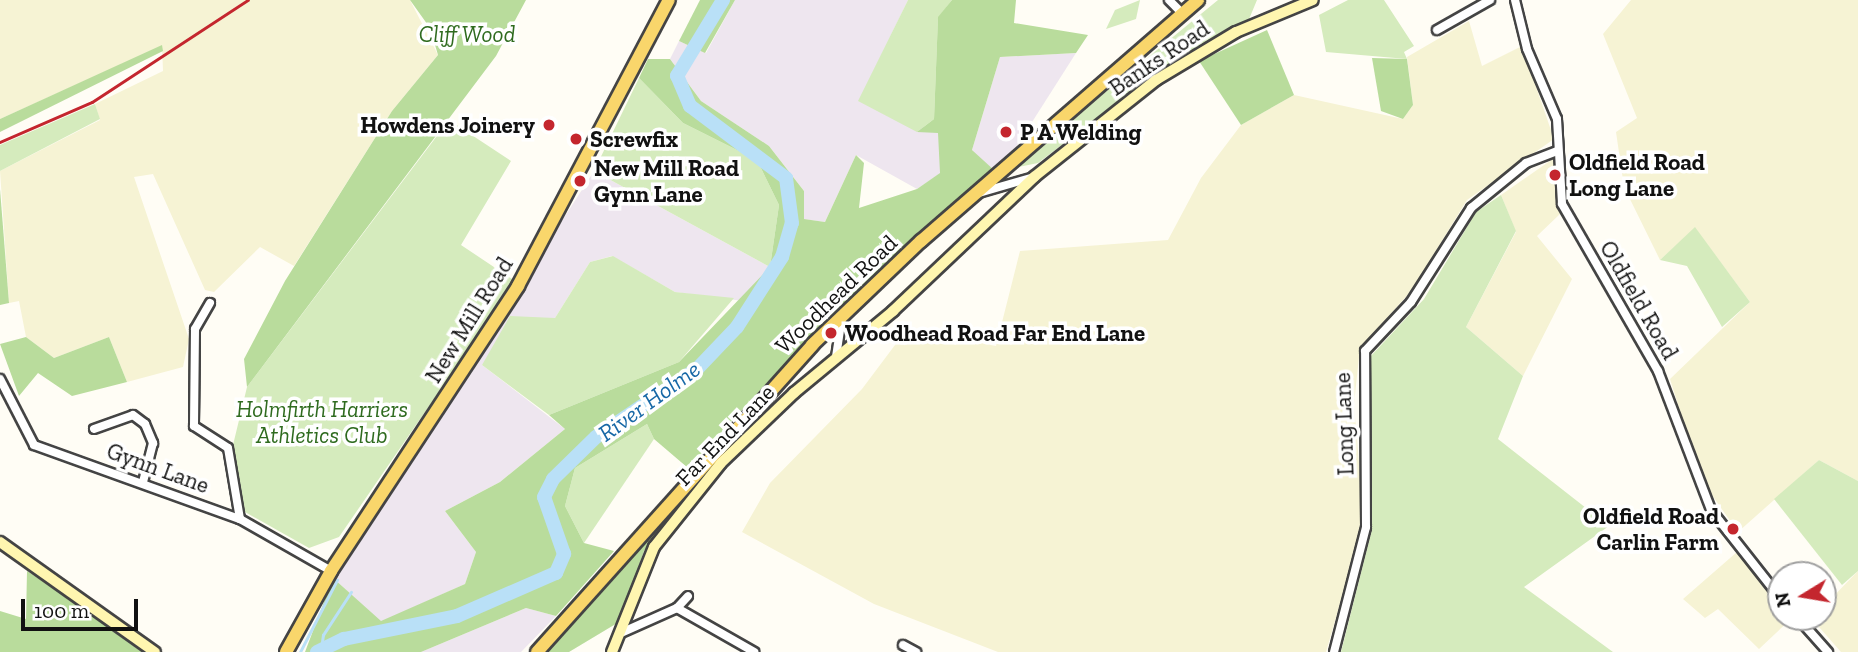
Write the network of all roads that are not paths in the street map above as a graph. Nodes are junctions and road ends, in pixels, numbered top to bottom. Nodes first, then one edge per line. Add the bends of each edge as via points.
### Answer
1 (669, 0) edge
2 (1169, 0) edge
3 (1198, 0) edge
4 (1313, 0) edge
5 (1490, 0) edge
6 (1515, 0) edge
7 (1182, 13) junction
8 (1437, 30) dead end
9 (1558, 151) junction
10 (1034, 177) junction
11 (975, 194) junction
12 (947, 254) joint
13 (210, 303) dead end
14 (842, 317) junction
15 (836, 358) junction
16 (0, 379) edge
17 (94, 429) dead end
18 (144, 482) junction
19 (240, 519) junction
20 (0, 542) edge
21 (331, 571) junction
22 (1767, 582) edge
23 (688, 596) dead end
24 (677, 608) junction
25 (1809, 631) edge
26 (623, 632) junction
27 (903, 645) dead end
28 (155, 652) edge
29 (286, 652) edge
30 (537, 652) edge
31 (612, 652) edge
32 (754, 652) edge
33 (916, 652) edge
34 (1334, 652) edge
35 (1828, 652) edge

1 - 21 main road, New Mill Road via 518,286
2 - 7 street
3 - 7 main road, Woodhead Road
4 - 10 street, Banks Road via 1236,32 1156,80
5 - 8 street
6 - 9 street, Oldfield Road via 1527,49 1557,119
7 - 11 main road, Woodhead Road
9 - 22 street, Oldfield Road via 1562,204 1658,371 1696,482 1725,530
9 - 34 street, Long Lane via 1526,163 1471,208 1411,302 1365,351 1366,527
10 - 11 street
10 - 12 street, Banks Road
11 - 14 main road, Woodhead Road
12 - 15 street, Far End Lane
13 - 19 street via 195,329 194,426 228,448
14 - 15 street
14 - 30 main road, Woodhead Road
15 - 26 street, Far End Lane via 721,463 654,547
16 - 18 street, Gynn Lane via 34,445
17 - 18 street via 133,415 145,424 153,443
18 - 19 street, Gynn Lane
19 - 21 street, Gynn Lane
20 - 28 street
21 - 29 main road, New Mill Road
23 - 24 street
24 - 26 street
24 - 32 street
25 - 35 street
26 - 31 street, Far End Lane
27 - 33 street

